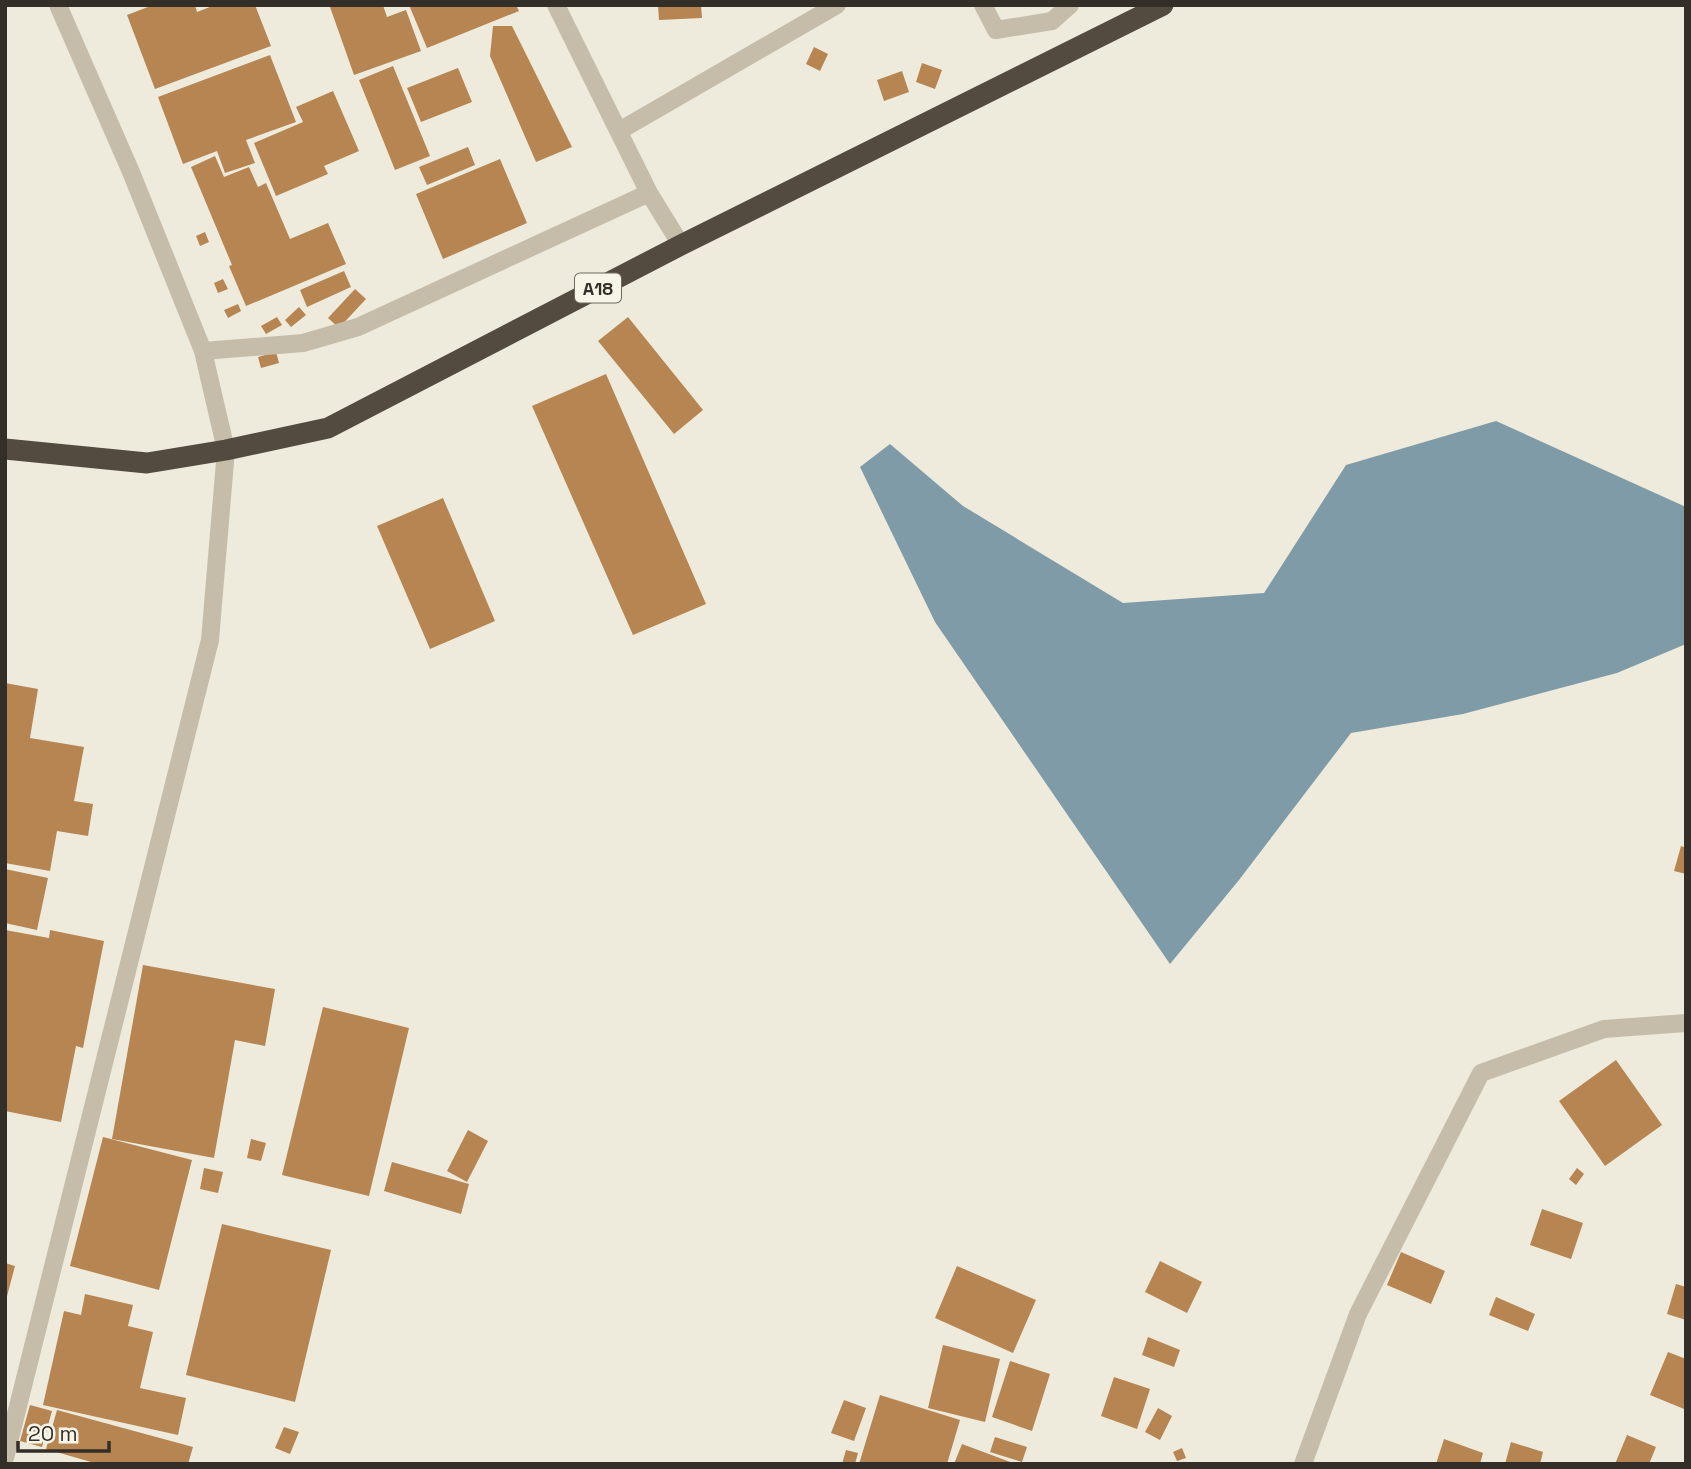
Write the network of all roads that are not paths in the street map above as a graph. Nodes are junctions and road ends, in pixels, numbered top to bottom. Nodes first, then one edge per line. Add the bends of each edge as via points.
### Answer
1 (58, 5) edge
2 (556, 5) edge
3 (837, 5) edge
4 (982, 5) edge
5 (1070, 5) edge
6 (1163, 5) edge
7 (816, 10) edge
8 (619, 131) junction
9 (649, 193) junction
10 (681, 245) junction
11 (203, 351) junction
12 (5, 449) edge
13 (226, 450) junction
14 (1686, 1023) edge
15 (5, 1458) edge
16 (1303, 1464) edge

1 - 11 street
2 - 8 street
3 - 7 street
4 - 5 street via 996,30 1052,21
6 - 10 highway, A18
7 - 8 street
8 - 9 street
9 - 10 street
9 - 11 street via 358,327 303,344
10 - 13 highway, A18 via 328,428
11 - 13 street
12 - 13 highway, A18 via 147,463
13 - 15 street via 211,640
14 - 16 street via 1604,1029 1481,1073 1357,1314

